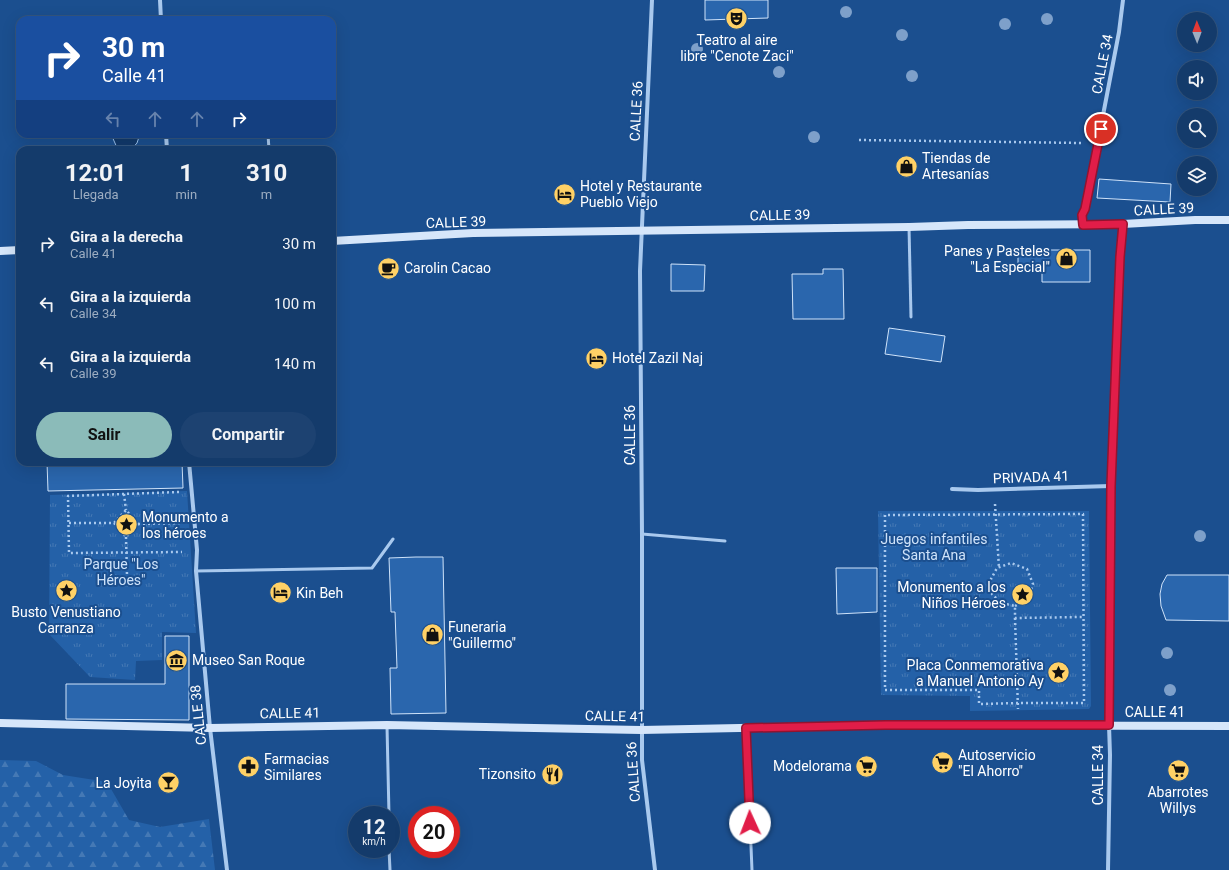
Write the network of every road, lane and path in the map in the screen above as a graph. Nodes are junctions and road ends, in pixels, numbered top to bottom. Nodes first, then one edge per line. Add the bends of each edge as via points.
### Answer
1 (160, 0) edge
2 (652, 0) edge
3 (1123, 0) edge
4 (161, 16) edge
5 (859, 140) dead end
6 (1098, 143) junction
7 (1229, 220) edge
8 (1123, 224) junction
9 (1083, 225) junction
10 (909, 227) junction
11 (641, 231) junction
12 (336, 241) edge
13 (16, 250) edge
14 (0, 251) edge
15 (910, 317) dead end
16 (189, 466) edge
17 (1111, 486) junction
18 (952, 489) dead end
19 (993, 489) junction
20 (181, 492) dead end
21 (124, 494) junction
22 (126, 510) junction
23 (996, 515) junction
24 (194, 521) junction
25 (69, 523) junction
26 (114, 523) junction
27 (138, 524) junction
28 (642, 534) junction
29 (126, 537) junction
30 (393, 539) dead end
31 (725, 541) dead end
32 (197, 550) junction
33 (127, 553) junction
34 (999, 568) junction
35 (196, 571) junction
36 (127, 574) dead end
37 (1015, 606) junction
38 (1083, 617) junction
39 (1014, 618) junction
40 (1018, 703) junction
41 (0, 723) edge
42 (387, 725) junction
43 (1019, 725) junction
44 (1109, 725) junction
45 (1229, 726) edge
46 (210, 728) junction
47 (746, 728) junction
48 (641, 730) junction
49 (389, 806) edge
50 (389, 858) edge
51 (227, 870) edge
52 (390, 870) edge
53 (654, 870) edge
54 (752, 870) edge
55 (1108, 870) edge

1 - 4 street
2 - 11 street, CALLE 36
3 - 6 street, CALLE 34
5 - 6 path
6 - 9 street, CALLE 34 via 1082,215
7 - 8 main road, CALLE 39
8 - 9 main road, CALLE 39
8 - 17 street, CALLE 34
9 - 10 main road, CALLE 39
10 - 11 main road, CALLE 39
10 - 15 lane
11 - 12 main road, CALLE 39 via 473,233
11 - 28 street, CALLE 36
13 - 14 main road
16 - 24 street, CALLE 38
17 - 19 street, PRIVADA 41
17 - 44 street, CALLE 34
18 - 19 street, PRIVADA 41
19 - 23 path
20 - 21 path
21 - 22 path
21 - 25 path via 68,496
22 - 26 path
22 - 27 path
23 - 34 path
23 - 38 path via 1082,514
23 - 40 path via 885,515 885,690 979,690 978,704
24 - 27 path
24 - 32 street, CALLE 38
25 - 26 path
25 - 33 path via 70,553
26 - 29 path
27 - 29 path
28 - 31 lane
28 - 48 street, CALLE 36
29 - 33 path
30 - 35 lane via 372,568
32 - 33 path
32 - 35 street, CALLE 38
33 - 36 path
34 - 37 path via 991,579 992,594 1001,603
34 - 37 path via 1011,563 1027,569 1033,584 1028,599
35 - 46 street, CALLE 38
37 - 39 path
38 - 39 path
38 - 40 path via 1084,703
39 - 40 path
40 - 43 path
41 - 46 main road, CALLE 41
42 - 46 main road, CALLE 41
42 - 48 main road, CALLE 41
42 - 49 lane
43 - 44 main road, CALLE 41
43 - 47 main road, CALLE 41
44 - 45 main road, CALLE 41
44 - 55 street, CALLE 34
46 - 51 street, CALLE 38
47 - 48 main road, CALLE 41
47 - 54 lane
48 - 53 street, CALLE 36
50 - 52 lane

